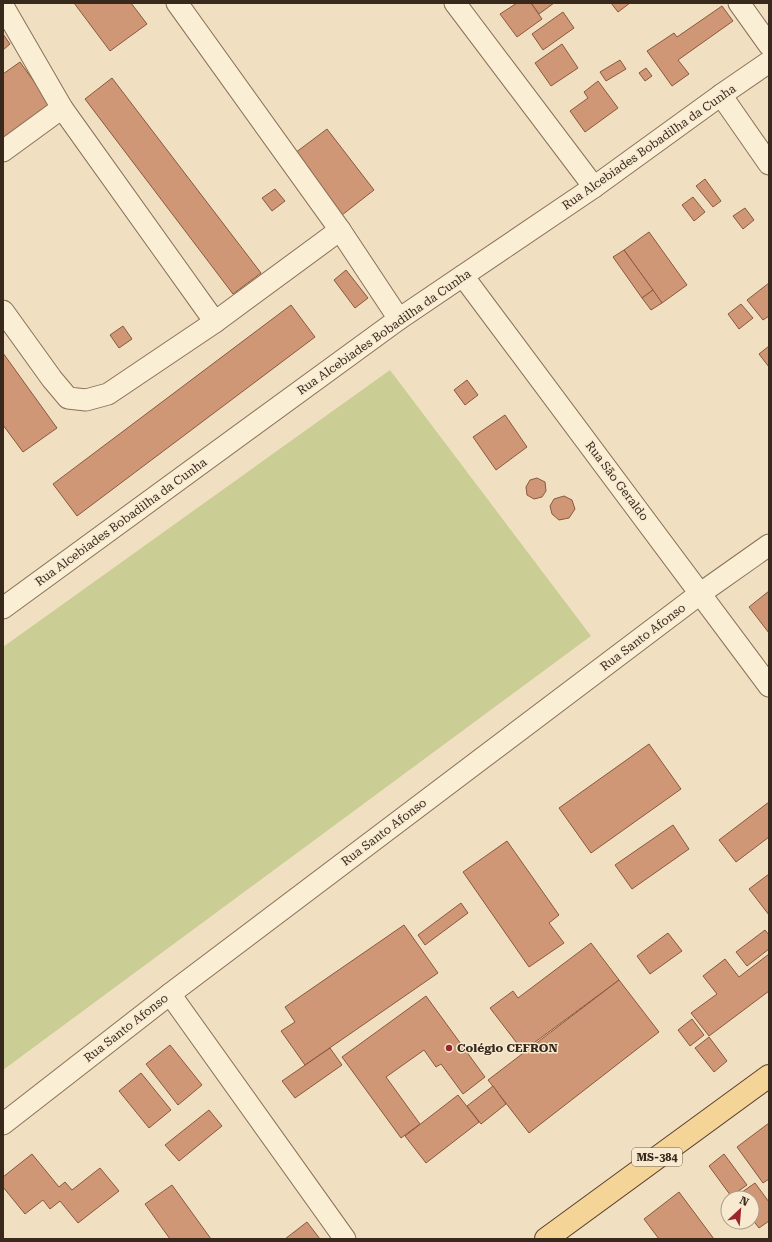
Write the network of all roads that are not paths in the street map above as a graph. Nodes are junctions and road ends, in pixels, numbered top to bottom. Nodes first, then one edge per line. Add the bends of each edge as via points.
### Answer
1 (177, 3) edge
2 (455, 3) edge
3 (739, 3) edge
4 (3, 6) edge
5 (769, 45) edge
6 (769, 62) edge
7 (720, 95) junction
8 (62, 108) junction
9 (3, 151) edge
10 (769, 164) edge
11 (594, 187) junction
12 (340, 230) junction
13 (463, 276) junction
14 (3, 311) edge
15 (398, 319) junction
16 (215, 322) junction
17 (769, 545) edge
18 (701, 593) junction
19 (3, 608) edge
20 (769, 686) edge
21 (170, 994) junction
22 (769, 1076) edge
23 (3, 1124) edge
24 (345, 1239) edge
25 (546, 1239) edge

1 - 12 street
2 - 11 street
3 - 5 street
4 - 8 street
6 - 7 street, Rua Alcebiades Bobadilha da Cunha
7 - 10 street
7 - 11 street, Rua Alcebiades Bobadilha da Cunha
8 - 9 street
8 - 16 street
11 - 13 street, Rua Alcebiades Bobadilha da Cunha
12 - 15 street
12 - 16 street
13 - 15 street, Rua Alcebiades Bobadilha da Cunha
13 - 18 street, Rua São Geraldo
14 - 16 street via 52,380 68,398 86,400 108,394
15 - 19 street, Rua Alcebiades Bobadilha da Cunha
17 - 18 street, Rua Santo Afonso
18 - 20 street, Rua São Geraldo
18 - 21 street, Rua Santo Afonso
21 - 23 street, Rua Santo Afonso
21 - 24 street
22 - 25 main road, MS-384

